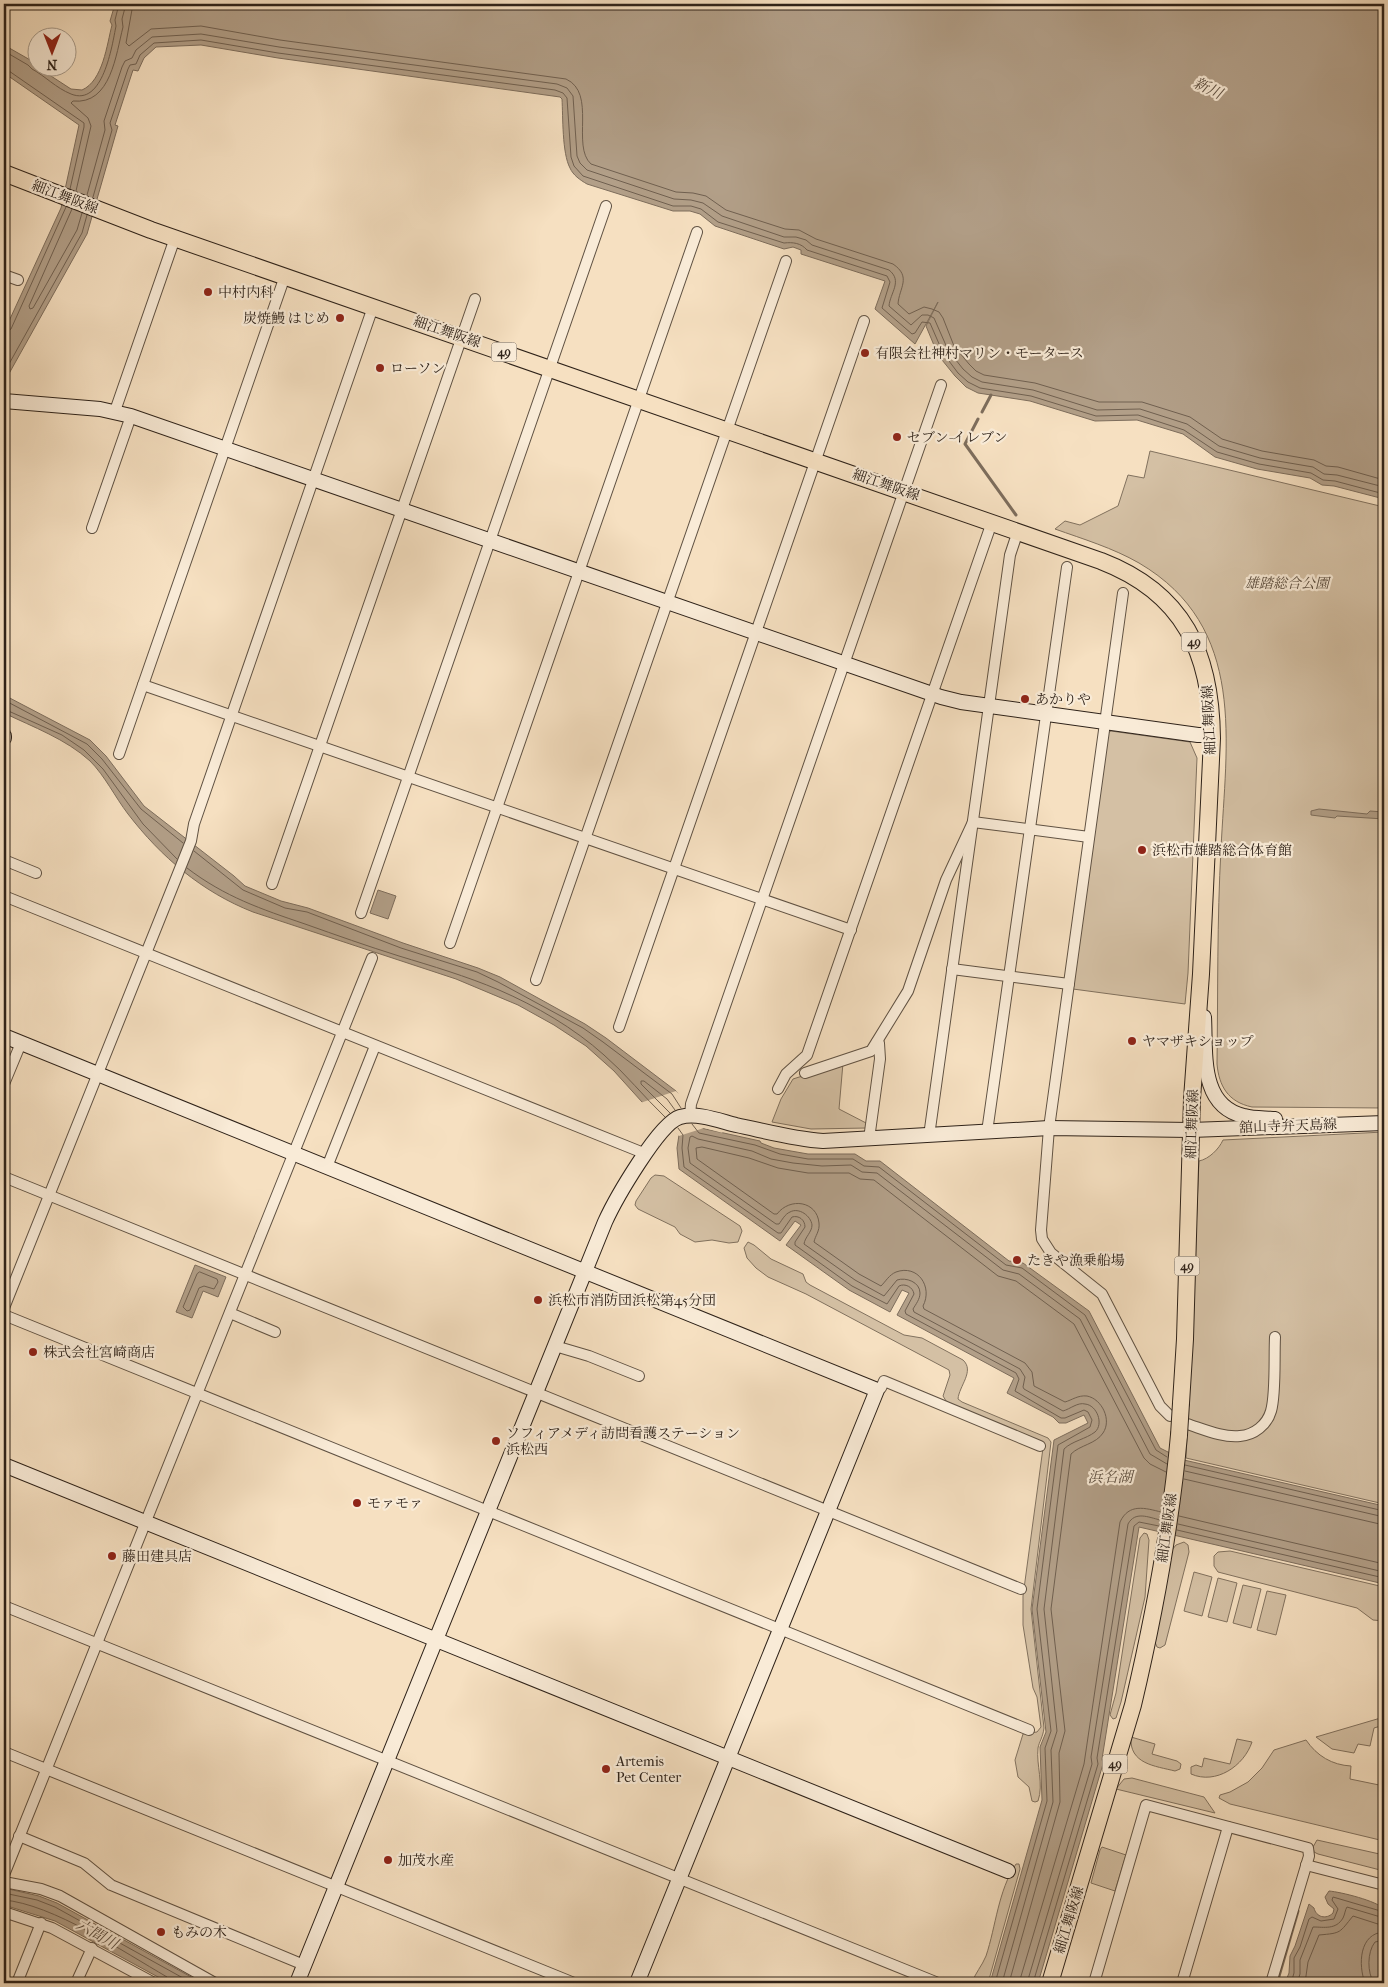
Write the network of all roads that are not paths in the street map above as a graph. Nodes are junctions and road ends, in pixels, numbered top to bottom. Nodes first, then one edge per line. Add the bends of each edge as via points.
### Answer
1 (4, 174) edge
2 (606, 206) dead end
3 (697, 232) dead end
4 (175, 238) junction
5 (786, 261) dead end
6 (4, 276) edge
7 (285, 276) junction
8 (18, 280) dead end
9 (475, 299) dead end
10 (373, 307) junction
11 (864, 321) dead end
12 (462, 338) junction
13 (550, 368) junction
14 (941, 385) dead end
15 (639, 399) junction
16 (4, 401) edge
17 (115, 411) junction
18 (131, 416) junction
19 (727, 430) junction
20 (225, 449) junction
21 (815, 460) junction
22 (313, 480) junction
23 (905, 492) junction
24 (401, 511) junction
25 (992, 522) junction
26 (92, 528) dead end
27 (1018, 532) junction
28 (490, 542) junction
29 (1067, 568) dead end
30 (578, 572) junction
31 (1123, 593) dead end
32 (667, 603) junction
33 (755, 633) junction
34 (844, 664) junction
35 (143, 684) junction
36 (933, 694) junction
37 (989, 706) junction
38 (1047, 714) junction
39 (232, 715) junction
40 (1105, 722) junction
41 (1212, 735) junction
42 (320, 746) junction
43 (119, 754) dead end
44 (408, 776) junction
45 (497, 807) junction
46 (973, 822) junction
47 (1031, 829) junction
48 (1089, 837) junction
49 (586, 838) junction
50 (4, 860) edge
51 (674, 868) junction
52 (36, 873) dead end
53 (272, 884) dead end
54 (4, 896) edge
55 (763, 899) junction
56 (361, 913) dead end
57 (851, 930) junction
58 (450, 943) dead end
59 (146, 954) junction
60 (372, 958) dead end
61 (952, 970) junction
62 (1201, 974) junction
63 (1009, 977) junction
64 (536, 980) dead end
65 (1069, 984) junction
66 (619, 1027) dead end
67 (342, 1032) junction
68 (4, 1036) edge
69 (877, 1042) junction
70 (20, 1043) junction
71 (376, 1046) junction
72 (804, 1073) dead end
73 (98, 1074) junction
74 (4, 1084) edge
75 (778, 1089) dead end
76 (690, 1110) junction
77 (1384, 1123) edge
78 (1354, 1124) junction
79 (1049, 1128) junction
80 (1191, 1130) junction
81 (987, 1132) junction
82 (929, 1136) junction
83 (869, 1139) junction
84 (294, 1154) junction
85 (646, 1154) junction
86 (327, 1167) junction
87 (4, 1177) edge
88 (49, 1196) junction
89 (585, 1271) junction
90 (245, 1274) junction
91 (4, 1308) edge
92 (230, 1314) junction
93 (4, 1315) edge
94 (275, 1332) dead end
95 (1274, 1337) dead end
96 (555, 1346) junction
97 (639, 1376) dead end
98 (877, 1390) junction
99 (536, 1392) junction
100 (197, 1394) junction
101 (1170, 1416) dead end
102 (1181, 1436) junction
103 (1040, 1446) dead end
104 (4, 1465) edge
105 (488, 1511) junction
106 (828, 1511) junction
107 (146, 1522) junction
108 (1021, 1589) dead end
109 (4, 1606) edge
110 (780, 1630) junction
111 (435, 1640) junction
112 (97, 1644) junction
113 (1029, 1730) dead end
114 (4, 1752) edge
115 (728, 1758) junction
116 (386, 1760) junction
117 (46, 1770) junction
118 (1228, 1827) junction
119 (19, 1836) junction
120 (1306, 1865) junction
121 (1008, 1871) dead end
122 (4, 1875) edge
123 (680, 1879) junction
124 (4, 1882) edge
125 (1384, 1885) edge
126 (336, 1887) junction
127 (4, 1912) edge
128 (41, 1923) junction
129 (92, 1948) junction
130 (304, 1965) junction
131 (17, 1983) edge
132 (76, 1983) edge
133 (154, 1983) edge
134 (215, 1983) edge
135 (297, 1983) edge
136 (574, 1983) edge
137 (638, 1983) edge
138 (938, 1983) edge
139 (1050, 1983) edge
140 (1094, 1983) edge
141 (1182, 1983) edge
142 (1271, 1983) edge

1 - 4 main road, 細江舞阪線 / 49
2 - 13 street
3 - 15 street
4 - 7 main road, 細江舞阪線 / 49
4 - 17 street
5 - 19 street
6 - 8 street
7 - 10 main road, 細江舞阪線 / 49
7 - 20 street
9 - 12 street
10 - 12 main road, 細江舞阪線 / 49
10 - 22 street
11 - 21 street
12 - 13 main road, 細江舞阪線 / 49
12 - 24 street
13 - 15 main road, 細江舞阪線 / 49
13 - 28 street
14 - 23 street
15 - 19 main road, 細江舞阪線 / 49
15 - 30 street
16 - 17 street
17 - 18 street
18 - 20 street
18 - 26 street
19 - 21 main road, 細江舞阪線 / 49
19 - 32 street
20 - 22 street
20 - 35 street
21 - 23 main road, 細江舞阪線 / 49
21 - 33 street
22 - 24 street
22 - 39 street
23 - 25 main road, 細江舞阪線 / 49
23 - 34 street
24 - 28 street
24 - 42 street
25 - 27 main road, 細江舞阪線 / 49
25 - 36 street
27 - 37 street via 1010,555
27 - 41 main road, 細江舞阪線 / 49 via 1122,570 1151,588 1168,604 1188,632 1203,663 1210,696
28 - 30 street
28 - 44 street
29 - 38 street
30 - 32 street
30 - 45 street
31 - 40 street
32 - 33 street
32 - 49 street
33 - 34 street
33 - 51 street
34 - 36 street
34 - 55 street
35 - 39 street
35 - 43 street
36 - 37 street
36 - 57 street
37 - 38 street
37 - 46 street
38 - 40 street
38 - 47 street
39 - 42 street
39 - 59 street via 191,841
40 - 41 street via 1198,736
40 - 48 street
41 - 62 main road, 細江舞阪線 / 49
42 - 44 street
42 - 53 street
44 - 45 street
44 - 56 street
45 - 49 street
45 - 58 street
46 - 47 street
46 - 61 street
46 - 69 street via 946,880 908,991
47 - 48 street
47 - 63 street
48 - 65 street
49 - 51 street
49 - 64 street
50 - 52 street
51 - 55 street
51 - 66 street
54 - 59 street
55 - 57 street
55 - 76 street
57 - 75 street via 807,1055 786,1074
59 - 67 street
59 - 73 street
60 - 67 street
61 - 63 street
61 - 82 street
62 - 78 street via 1207,1077 1212,1092 1222,1105 1251,1117
62 - 80 main road, 細江舞阪線 / 49
63 - 65 street
63 - 81 street
65 - 79 street
67 - 71 street
67 - 84 street
68 - 70 street
69 - 72 street via 871,1051
69 - 83 street via 880,1043 880,1059
70 - 73 street
70 - 74 street
71 - 85 street
71 - 86 street
73 - 84 street
73 - 88 street
76 - 83 street, 舘山寺弁天島線 via 706,1118 803,1139
76 - 85 street via 667,1126
77 - 78 street, 舘山寺弁天島線
78 - 80 street, 舘山寺弁天島線
79 - 80 street, 舘山寺弁天島線
79 - 81 street, 舘山寺弁天島線
79 - 101 street via 1042,1239 1051,1253 1102,1294 1160,1406
80 - 102 main road, 細江舞阪線 / 49, bridge
81 - 82 street, 舘山寺弁天島線
82 - 83 street, 舘山寺弁天島線
84 - 86 street
84 - 90 street
85 - 89 street via 612,1206
86 - 89 street
87 - 88 street
88 - 90 street
88 - 91 street
89 - 96 street
89 - 98 street
90 - 92 street
90 - 99 street
92 - 94 street
92 - 100 street
93 - 100 street
95 - 102 street via 1271,1410 1264,1424 1254,1432 1240,1436
96 - 97 street
96 - 99 street
98 - 103 street via 884,1381
98 - 106 street
99 - 105 street
99 - 106 street
100 - 105 street
100 - 107 street
102 - 139 main road, 細江舞阪線 / 49 via 1155,1607 1133,1705
104 - 107 street
105 - 110 street
105 - 111 street
106 - 108 street
106 - 110 street
107 - 111 street
107 - 112 street
109 - 112 street
110 - 113 street
110 - 115 street
111 - 115 street
111 - 116 street
112 - 116 street
112 - 117 street
114 - 117 street
115 - 121 street
115 - 123 street
116 - 123 street
116 - 126 street
117 - 119 street
117 - 126 street
118 - 120 street via 1304,1845 1309,1852
118 - 140 street via 1146,1805
118 - 141 street
119 - 122 street
119 - 130 street via 84,1863 112,1885
120 - 125 street
120 - 142 street
123 - 137 street
123 - 138 street
124 - 134 street via 60,1896
126 - 130 street
126 - 136 street
127 - 128 street
128 - 129 street
128 - 131 street
129 - 132 street
129 - 133 street
130 - 135 street

